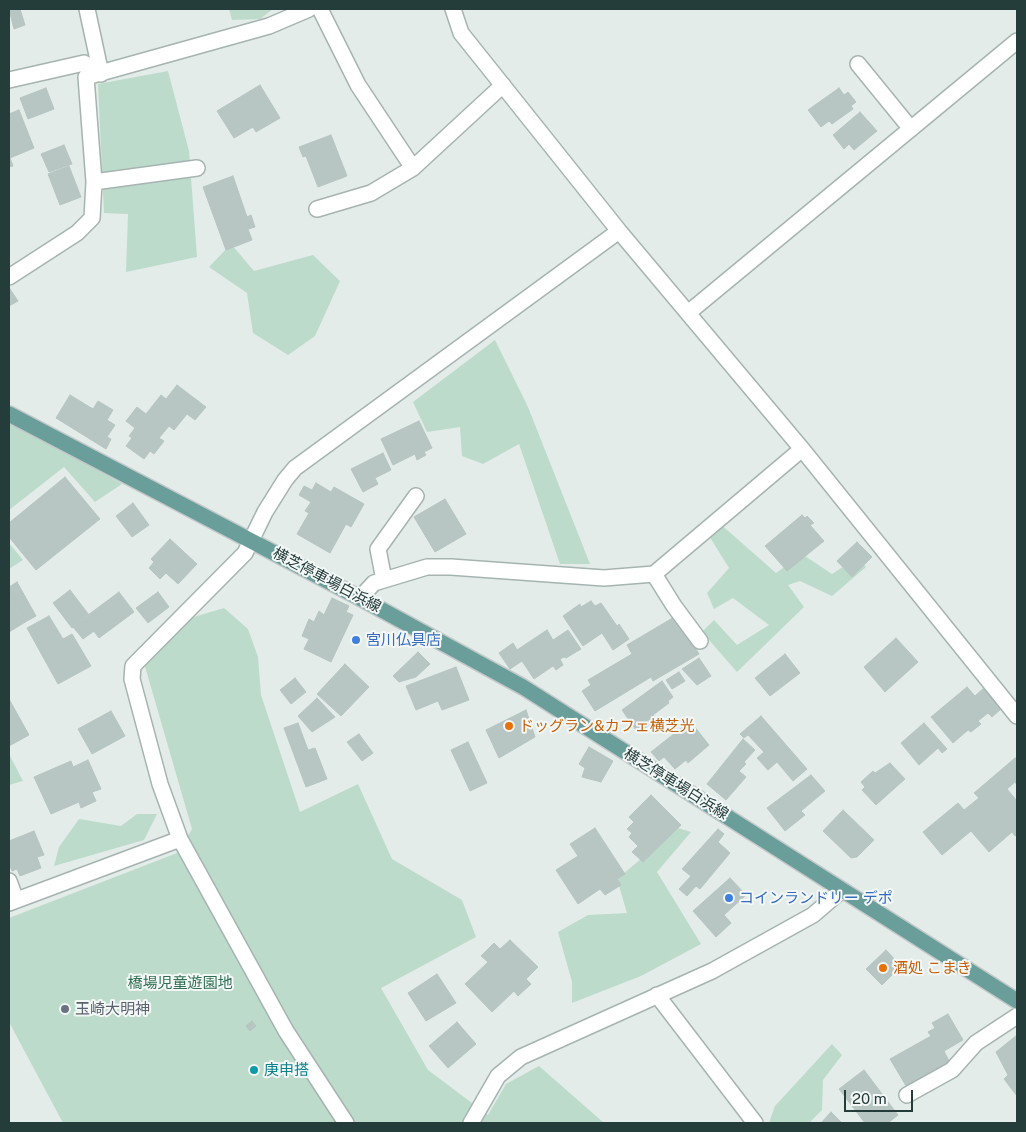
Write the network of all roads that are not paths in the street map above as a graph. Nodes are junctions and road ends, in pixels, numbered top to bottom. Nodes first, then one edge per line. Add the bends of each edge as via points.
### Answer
1 (86, 9) edge
2 (309, 9) edge
3 (320, 9) edge
4 (453, 9) edge
5 (1017, 41) edge
6 (858, 64) dead end
7 (101, 74) junction
8 (9, 80) edge
9 (503, 85) junction
10 (911, 129) junction
11 (196, 168) dead end
12 (413, 168) junction
13 (94, 182) junction
14 (317, 209) dead end
15 (618, 231) junction
16 (9, 277) edge
17 (688, 313) junction
18 (9, 414) edge
19 (802, 449) junction
20 (416, 496) dead end
21 (252, 541) junction
22 (654, 574) junction
23 (384, 580) junction
24 (360, 598) junction
25 (700, 641) dead end
26 (1017, 716) edge
27 (180, 839) junction
28 (9, 881) edge
29 (842, 890) junction
30 (13, 901) edge
31 (657, 996) junction
32 (1017, 1001) edge
33 (1017, 1016) edge
34 (908, 1095) dead end
35 (346, 1123) edge
36 (471, 1123) edge
37 (755, 1123) edge

1 - 7 street
2 - 7 street via 268,26
3 - 12 street via 358,85
4 - 9 street via 462,34
5 - 10 street
6 - 10 street
7 - 8 street via 84,63
7 - 13 street via 86,77
9 - 12 street
9 - 15 street
10 - 17 street
11 - 13 street
12 - 14 street via 371,193
13 - 16 street via 92,218 76,233
15 - 17 street
15 - 21 street via 295,468 265,512
17 - 19 street
18 - 21 main road, 横芝停車場白浜線
19 - 22 street
19 - 26 street
20 - 23 street via 378,549
21 - 24 main road, 横芝停車場白浜線
21 - 27 street via 246,553 228,572 133,666 132,679 160,784
22 - 23 street via 604,578 426,567
22 - 25 street
23 - 24 street via 374,583
24 - 29 main road, 横芝停車場白浜線 via 522,687
27 - 30 street
27 - 35 street via 286,1031
28 - 30 street
29 - 31 street via 813,915 712,971
29 - 32 main road, 横芝停車場白浜線
31 - 36 street via 521,1057 498,1076
31 - 37 street
33 - 34 street via 976,1043 952,1070

